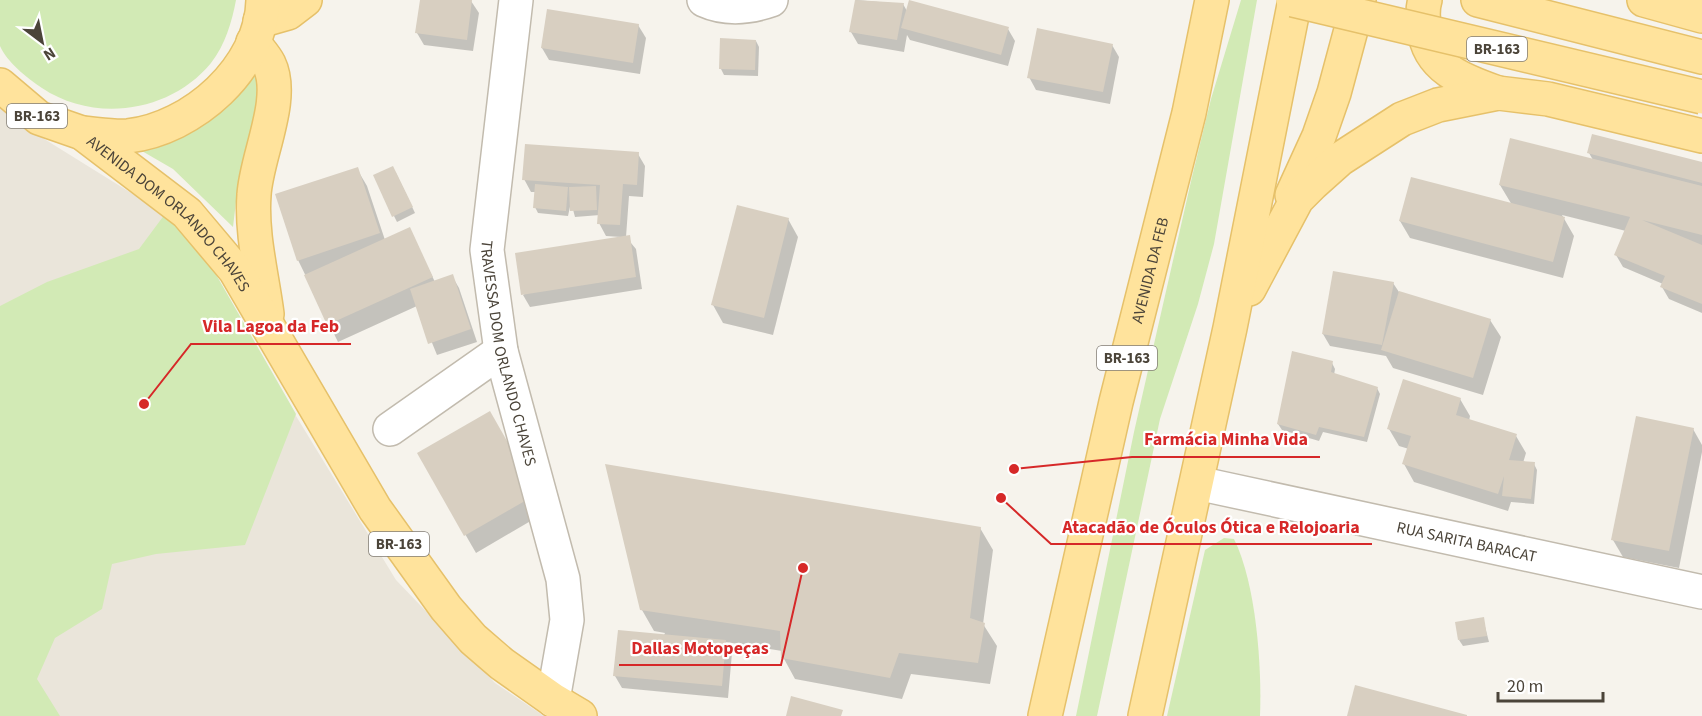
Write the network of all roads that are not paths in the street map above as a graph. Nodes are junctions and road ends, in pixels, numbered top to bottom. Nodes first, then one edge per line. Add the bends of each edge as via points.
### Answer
1 (305, 0) edge
2 (516, 0) edge
3 (704, 0) edge
4 (771, 0) edge
5 (1212, 0) edge
6 (1294, 0) edge
7 (1359, 0) edge
8 (1425, 0) edge
9 (1478, 0) edge
10 (1644, 0) edge
11 (1702, 16) edge
12 (258, 21) edge
13 (1702, 57) edge
14 (0, 85) edge
15 (1498, 93) junction
16 (1702, 97) edge
17 (82, 133) junction
18 (1702, 136) edge
19 (1272, 241) junction
20 (269, 328) junction
21 (1230, 328) junction
22 (501, 351) junction
23 (390, 429) dead end
24 (1197, 483) junction
25 (1702, 592) edge
26 (567, 708) edge
27 (1045, 716) edge
28 (1144, 716) edge

1 - 12 main road via 288,13
2 - 22 street, TRAVESSA DOM ORLANDO CHAVES via 487,250
3 - 4 street via 734,8
5 - 27 main road, AVENIDA DA FEB / BR-163 via 1189,113 1116,402
6 - 16 main road, BR-163, bridge
6 - 21 main road
7 - 19 main road via 1319,136
8 - 15 main road via 1425,40 1441,68
9 - 13 main road, BR-163
10 - 11 main road
12 - 17 main road, AVENIDA DOM ORLANDO CHAVES / BR-163 via 240,65 210,100 171,124 127,136
12 - 20 main road, AVENIDA DOM ORLANDO CHAVES / BR-163 via 273,82 254,194 254,222
14 - 17 main road, AVENIDA DOM ORLANDO CHAVES / BR-163 via 39,118
15 - 18 main road via 1548,99
15 - 19 main road via 1438,105 1402,119 1340,159 1297,199
17 - 20 main road, AVENIDA DOM ORLANDO CHAVES / BR-163 via 188,213 234,270
19 - 21 main road
20 - 26 main road, AVENIDA DOM ORLANDO CHAVES / BR-163 via 375,509 412,564 473,639
21 - 24 main road
22 - 23 street
22 - 26 street, TRAVESSA DOM ORLANDO CHAVES via 563,579
24 - 25 street, RUA SARITA BARACAT
24 - 28 main road

